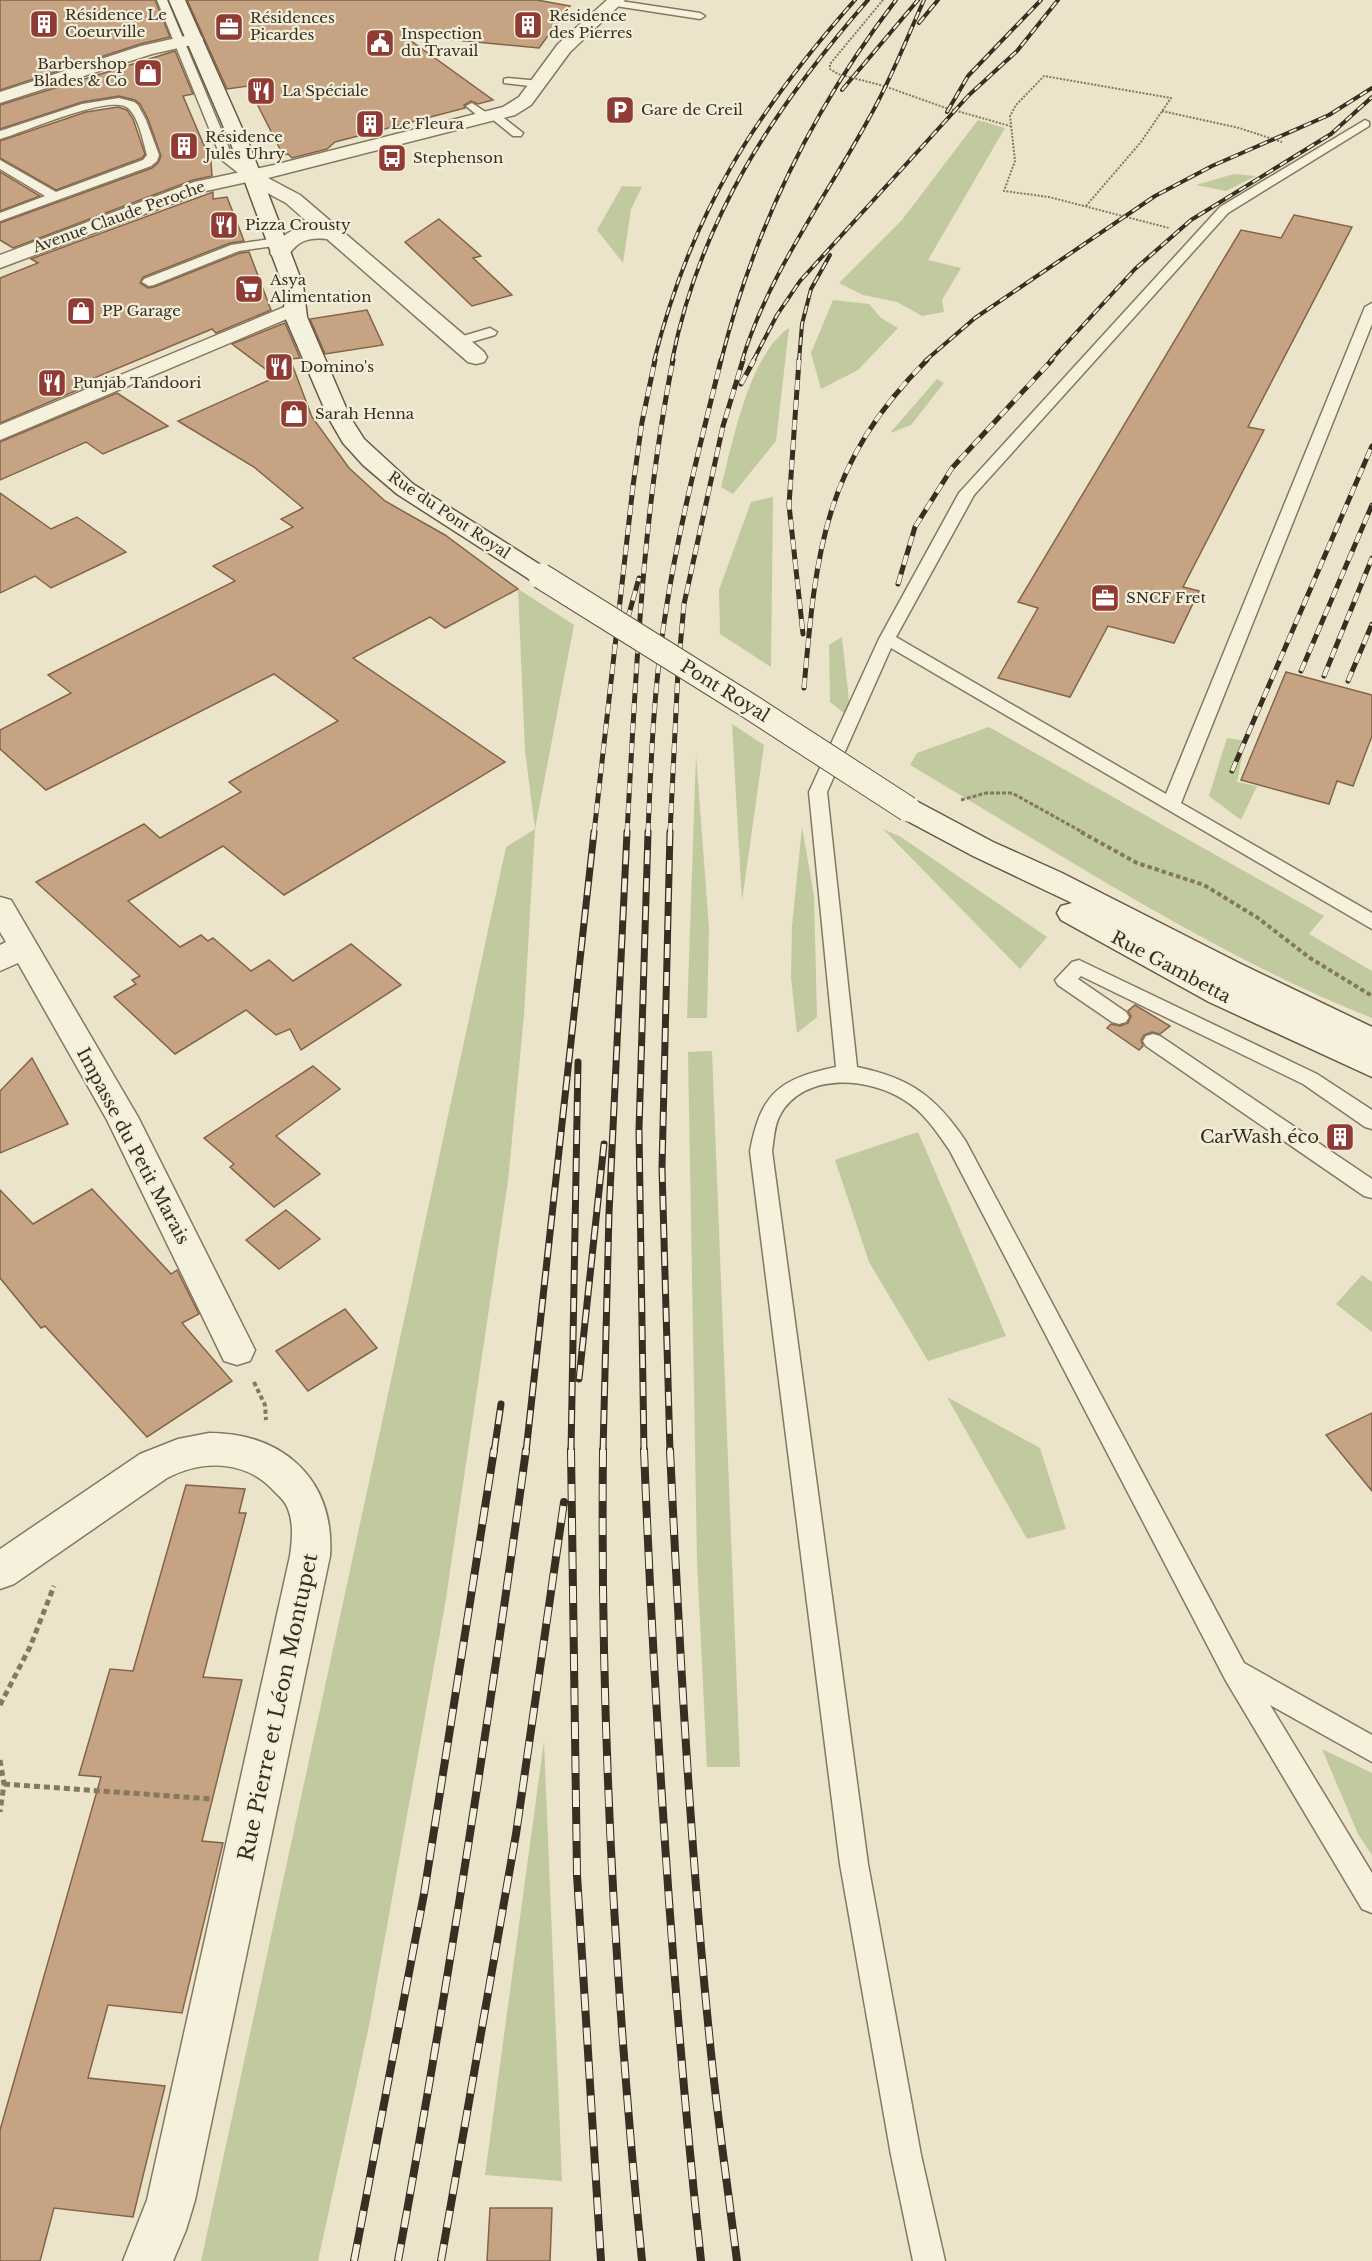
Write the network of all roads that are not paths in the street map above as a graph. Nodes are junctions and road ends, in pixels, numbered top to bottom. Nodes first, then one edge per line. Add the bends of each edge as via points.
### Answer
1 (162, 0) edge
2 (177, 0) edge
3 (667, 0) edge
4 (612, 1) edge
5 (711, 7) dead end
6 (700, 16) dead end
7 (187, 40) junction
8 (508, 81) dead end
9 (539, 84) junction
10 (0, 98) edge
11 (472, 106) dead end
12 (491, 117) junction
13 (1365, 124) dead end
14 (517, 133) dead end
15 (0, 135) edge
16 (0, 164) edge
17 (251, 177) junction
18 (54, 196) junction
19 (0, 217) edge
20 (331, 233) junction
21 (278, 248) junction
22 (4, 256) edge
23 (149, 282) dead end
24 (1372, 307) edge
25 (294, 309) junction
26 (490, 332) dead end
27 (458, 342) junction
28 (476, 357) dead end
29 (0, 433) edge
30 (541, 576) joint
31 (887, 639) junction
32 (1170, 805) junction
33 (908, 809) joint
34 (982, 849) junction
35 (0, 907) edge
36 (1372, 922) edge
37 (11, 952) edge
38 (1119, 1017) dead end
39 (1153, 1041) dead end
40 (1372, 1041) edge
41 (1372, 1065) edge
42 (847, 1073) junction
43 (1372, 1121) edge
44 (1372, 1190) edge
45 (237, 1350) road end
46 (0, 1571) edge
47 (1235, 1672) junction
48 (1372, 1749) edge
49 (1372, 1899) edge
50 (148, 2261) edge
51 (929, 2261) edge

1 - 7 lane
2 - 7 street
3 - 5 lane
4 - 6 lane
4 - 9 street, Avenue Claude Peroche via 564,48
7 - 10 street
7 - 17 street, Rue du Pont Royal via 228,118
7 - 17 lane via 228,160
8 - 9 lane
9 - 12 street, Avenue Claude Peroche via 518,106
11 - 12 lane
12 - 14 lane
12 - 17 street, Avenue Claude Peroche
13 - 31 lane via 1224,210 967,493
15 - 18 lane via 94,104 123,102 132,106 153,158
16 - 18 lane
17 - 20 street via 293,199
17 - 21 street, Rue du Pont Royal
17 - 22 street, Avenue Claude Peroche via 190,190
18 - 19 lane
20 - 21 street via 300,234
20 - 27 street
21 - 23 lane via 236,248
21 - 25 street, Rue du Pont Royal via 293,285
24 - 32 lane
25 - 29 street
25 - 30 street, Rue du Pont Royal via 332,404 355,443 405,489
26 - 27 lane
27 - 28 street
30 - 33 street, Pont Royal, bridge
31 - 32 lane
31 - 42 lane via 818,792
32 - 36 lane
33 - 34 street, Rue Gambetta
34 - 40 street, Rue Gambetta via 1060,884
34 - 41 street, Rue Gambetta via 1048,898 1120,941 1220,994
35 - 37 street, Impasse du Petit Marais
37 - 45 street, Impasse du Petit Marais via 122,1117
38 - 43 lane via 1065,980 1078,967 1310,1079
39 - 44 lane
42 - 47 lane via 902,1087 940,1118
42 - 51 lane via 796,1086 767,1119 761,1151 854,1864
46 - 50 street, Rue Pierre et Léon Montupet via 163,1461 201,1450 223,1448 254,1455 277,1468 302,1495 309,1510 313,1531 310,1556 258,1803 171,2200
47 - 48 lane
47 - 49 lane

